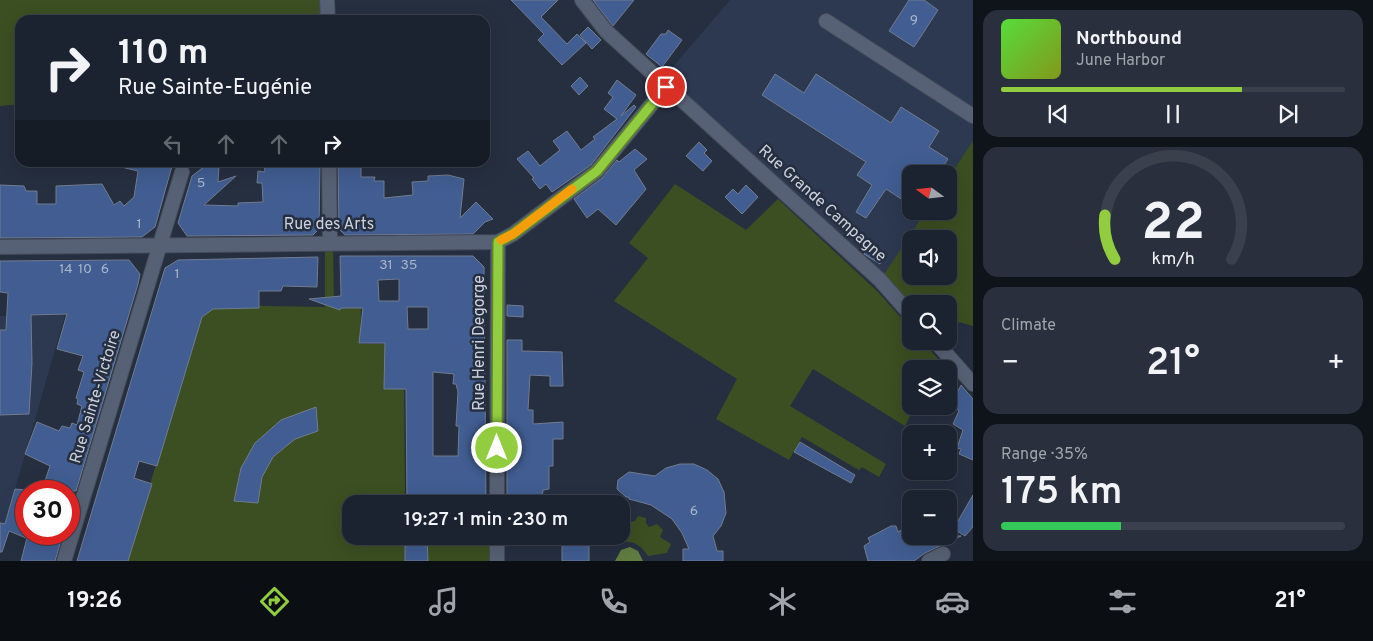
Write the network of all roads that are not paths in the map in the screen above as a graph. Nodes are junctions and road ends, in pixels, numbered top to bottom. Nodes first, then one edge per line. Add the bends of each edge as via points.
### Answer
1 (327, 0) edge
2 (582, 0) edge
3 (328, 15) edge
4 (826, 21) dead end
5 (666, 87) junction
6 (973, 116) edge
7 (329, 167) edge
8 (182, 172) dead end
9 (330, 242) junction
10 (498, 242) junction
11 (161, 244) junction
12 (0, 247) edge
13 (902, 305) edge
14 (943, 350) edge
15 (973, 384) edge
16 (497, 495) edge
17 (497, 545) edge
18 (943, 554) dead end
19 (64, 561) edge
20 (497, 561) edge
21 (929, 561) edge

1 - 3 street
2 - 5 street, Rue Grande Campagne via 602,28
4 - 6 street
5 - 10 street via 597,171
5 - 13 street, Rue Grande Campagne via 880,280
7 - 9 street
8 - 11 street, Rue Sainte-Victoire
9 - 10 street, Rue des Arts
9 - 11 street, Rue des Arts
10 - 16 street, Rue Henri Degorge
11 - 12 street, Rue des Arts
11 - 19 street, Rue Sainte-Victoire
14 - 15 street
17 - 20 street
18 - 21 street

